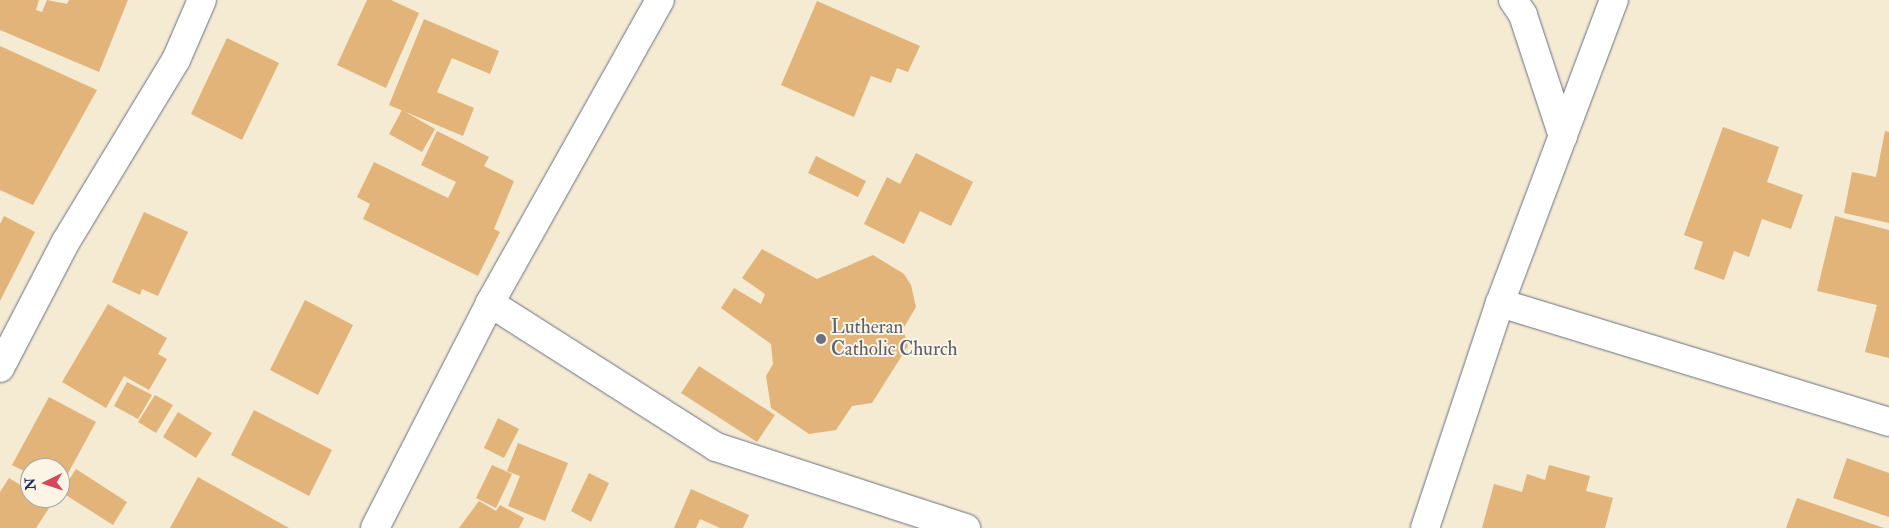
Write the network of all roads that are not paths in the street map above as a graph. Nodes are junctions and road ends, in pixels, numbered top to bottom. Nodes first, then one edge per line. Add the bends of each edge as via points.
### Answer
1 (202, 0) edge
2 (660, 0) edge
3 (1514, 0) edge
4 (1614, 0) edge
5 (1563, 137) junction
6 (490, 303) junction
7 (1500, 303) junction
8 (0, 368) edge
9 (1889, 422) edge
10 (375, 528) edge
11 (966, 528) edge
12 (1425, 528) edge

1 - 8 street via 176,60 65,243
2 - 6 street
3 - 5 street
4 - 5 street
5 - 7 street
6 - 10 street
6 - 11 street via 716,447
7 - 9 street
7 - 12 street

